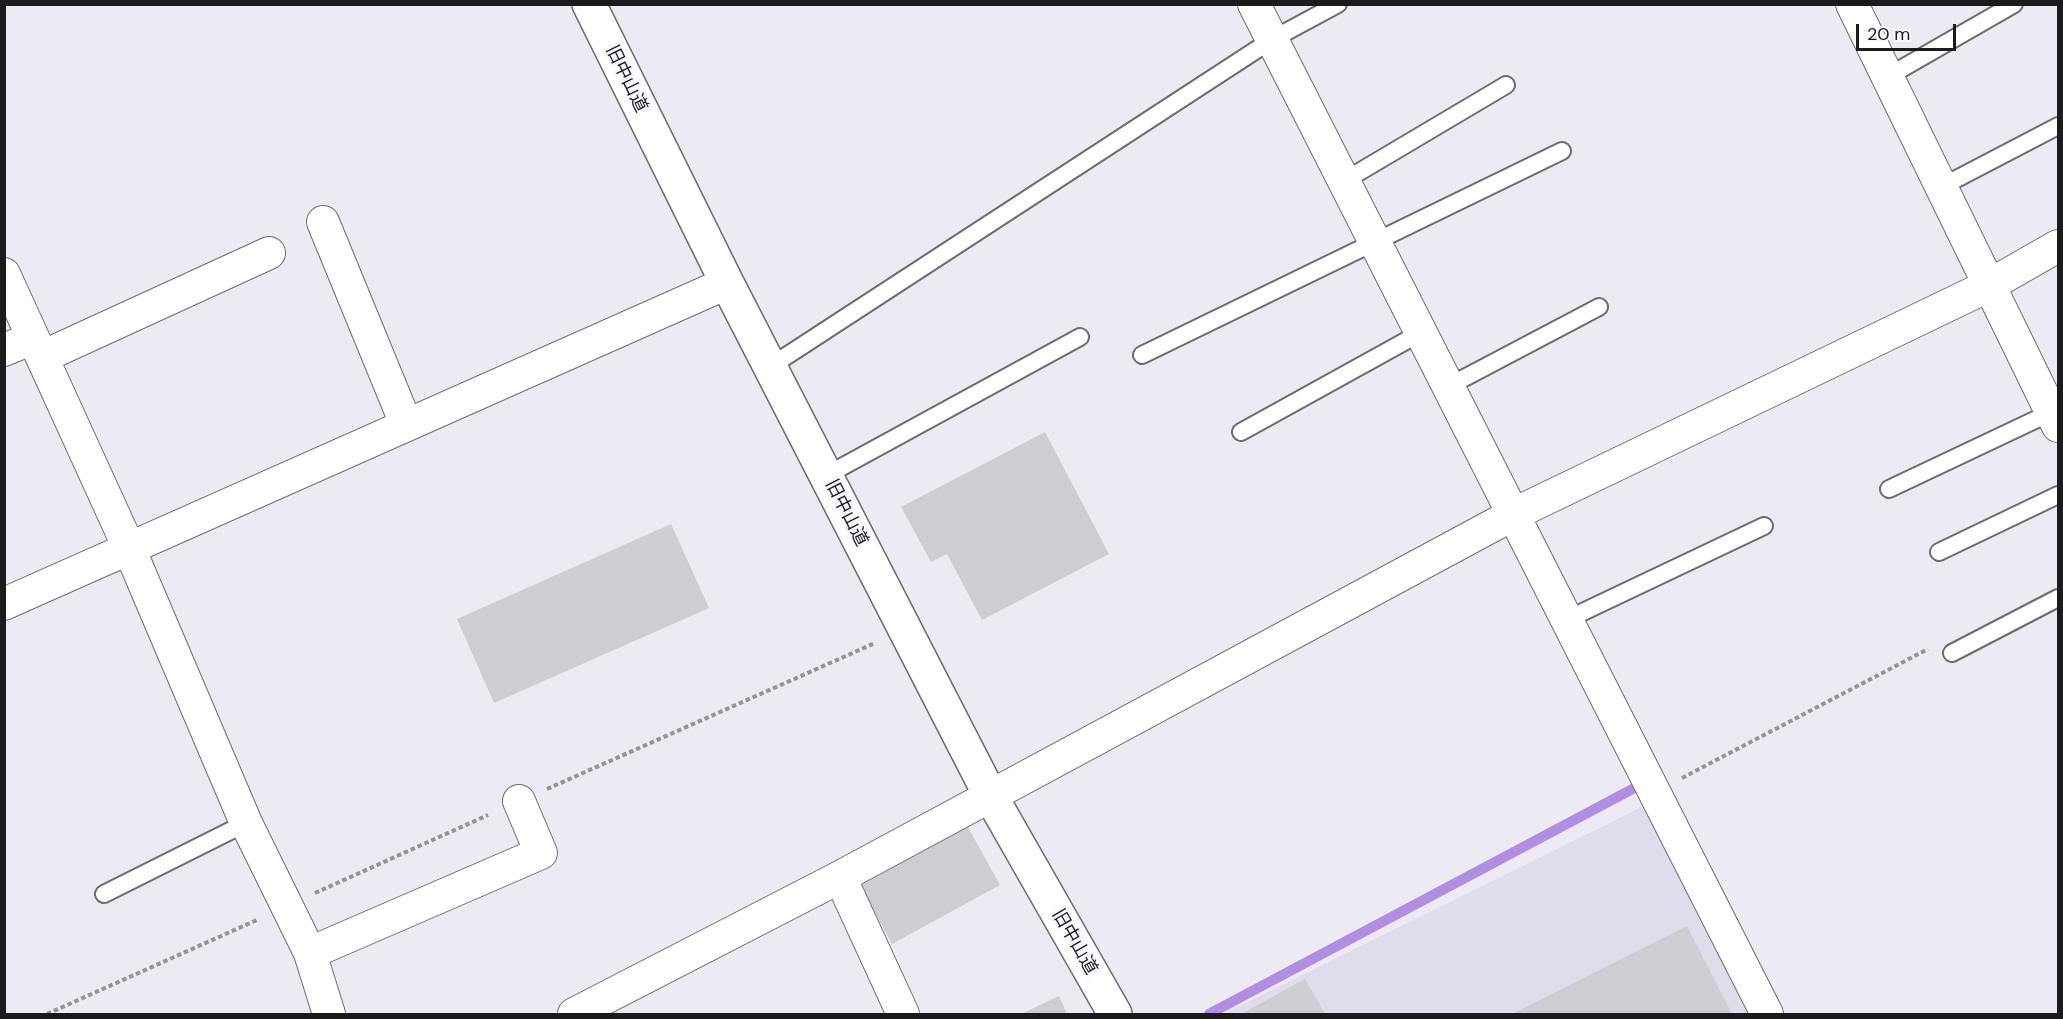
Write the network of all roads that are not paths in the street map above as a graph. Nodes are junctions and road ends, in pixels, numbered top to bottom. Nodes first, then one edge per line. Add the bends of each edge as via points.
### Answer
1 (589, 4) edge
2 (1254, 4) edge
3 (1338, 4) edge
4 (1852, 4) edge
5 (2014, 4) edge
6 (1273, 39) junction
7 (1887, 77) junction
8 (1506, 85) dead end
9 (2058, 126) edge
10 (1562, 151) dead end
11 (1344, 181) junction
12 (1941, 187) junction
13 (323, 222) dead end
14 (1375, 241) junction
15 (2058, 246) edge
16 (269, 253) dead end
17 (4, 274) edge
18 (727, 283) junction
19 (1988, 286) junction
20 (1599, 307) dead end
21 (1422, 332) junction
22 (1080, 337) dead end
23 (37, 347) junction
24 (4, 350) edge
25 (1142, 355) dead end
26 (771, 366) junction
27 (1449, 386) junction
28 (2056, 416) edge
29 (406, 424) junction
30 (1241, 432) dead end
31 (827, 475) junction
32 (1889, 489) dead end
33 (2058, 495) edge
34 (1514, 514) junction
35 (1764, 525) dead end
36 (129, 548) junction
37 (1939, 552) dead end
38 (2058, 598) edge
39 (4, 604) edge
40 (1568, 619) junction
41 (1952, 653) road end
42 (990, 795) junction
43 (519, 801) road end
44 (246, 823) junction
45 (840, 877) junction
46 (104, 894) dead end
47 (310, 953) junction
48 (329, 1014) edge
49 (574, 1014) edge
50 (903, 1014) edge
51 (1115, 1014) edge
52 (1767, 1014) edge

1 - 18 main road, 旧中山道
2 - 6 street
3 - 6 lane
4 - 7 street
5 - 7 lane
6 - 11 street
6 - 26 lane
7 - 12 street
8 - 11 lane
9 - 12 lane
10 - 14 lane
11 - 14 street
12 - 19 street
13 - 29 street
14 - 21 street
14 - 25 lane
15 - 19 street
16 - 23 street
17 - 23 street
18 - 26 main road, 旧中山道
18 - 29 street
19 - 28 street
19 - 34 street
20 - 27 lane
21 - 27 street
21 - 30 lane
22 - 31 lane
23 - 24 street
23 - 36 street
26 - 31 main road, 旧中山道
27 - 34 street
28 - 32 lane
29 - 36 street
31 - 42 main road, 旧中山道
33 - 37 lane
34 - 40 street
34 - 42 street
35 - 40 lane
36 - 39 street
36 - 44 street
38 - 41 lane
40 - 52 street
42 - 45 street
42 - 51 main road, 旧中山道
43 - 47 street via 541,853
44 - 46 lane
44 - 47 street
45 - 49 street
45 - 50 street
47 - 48 street

